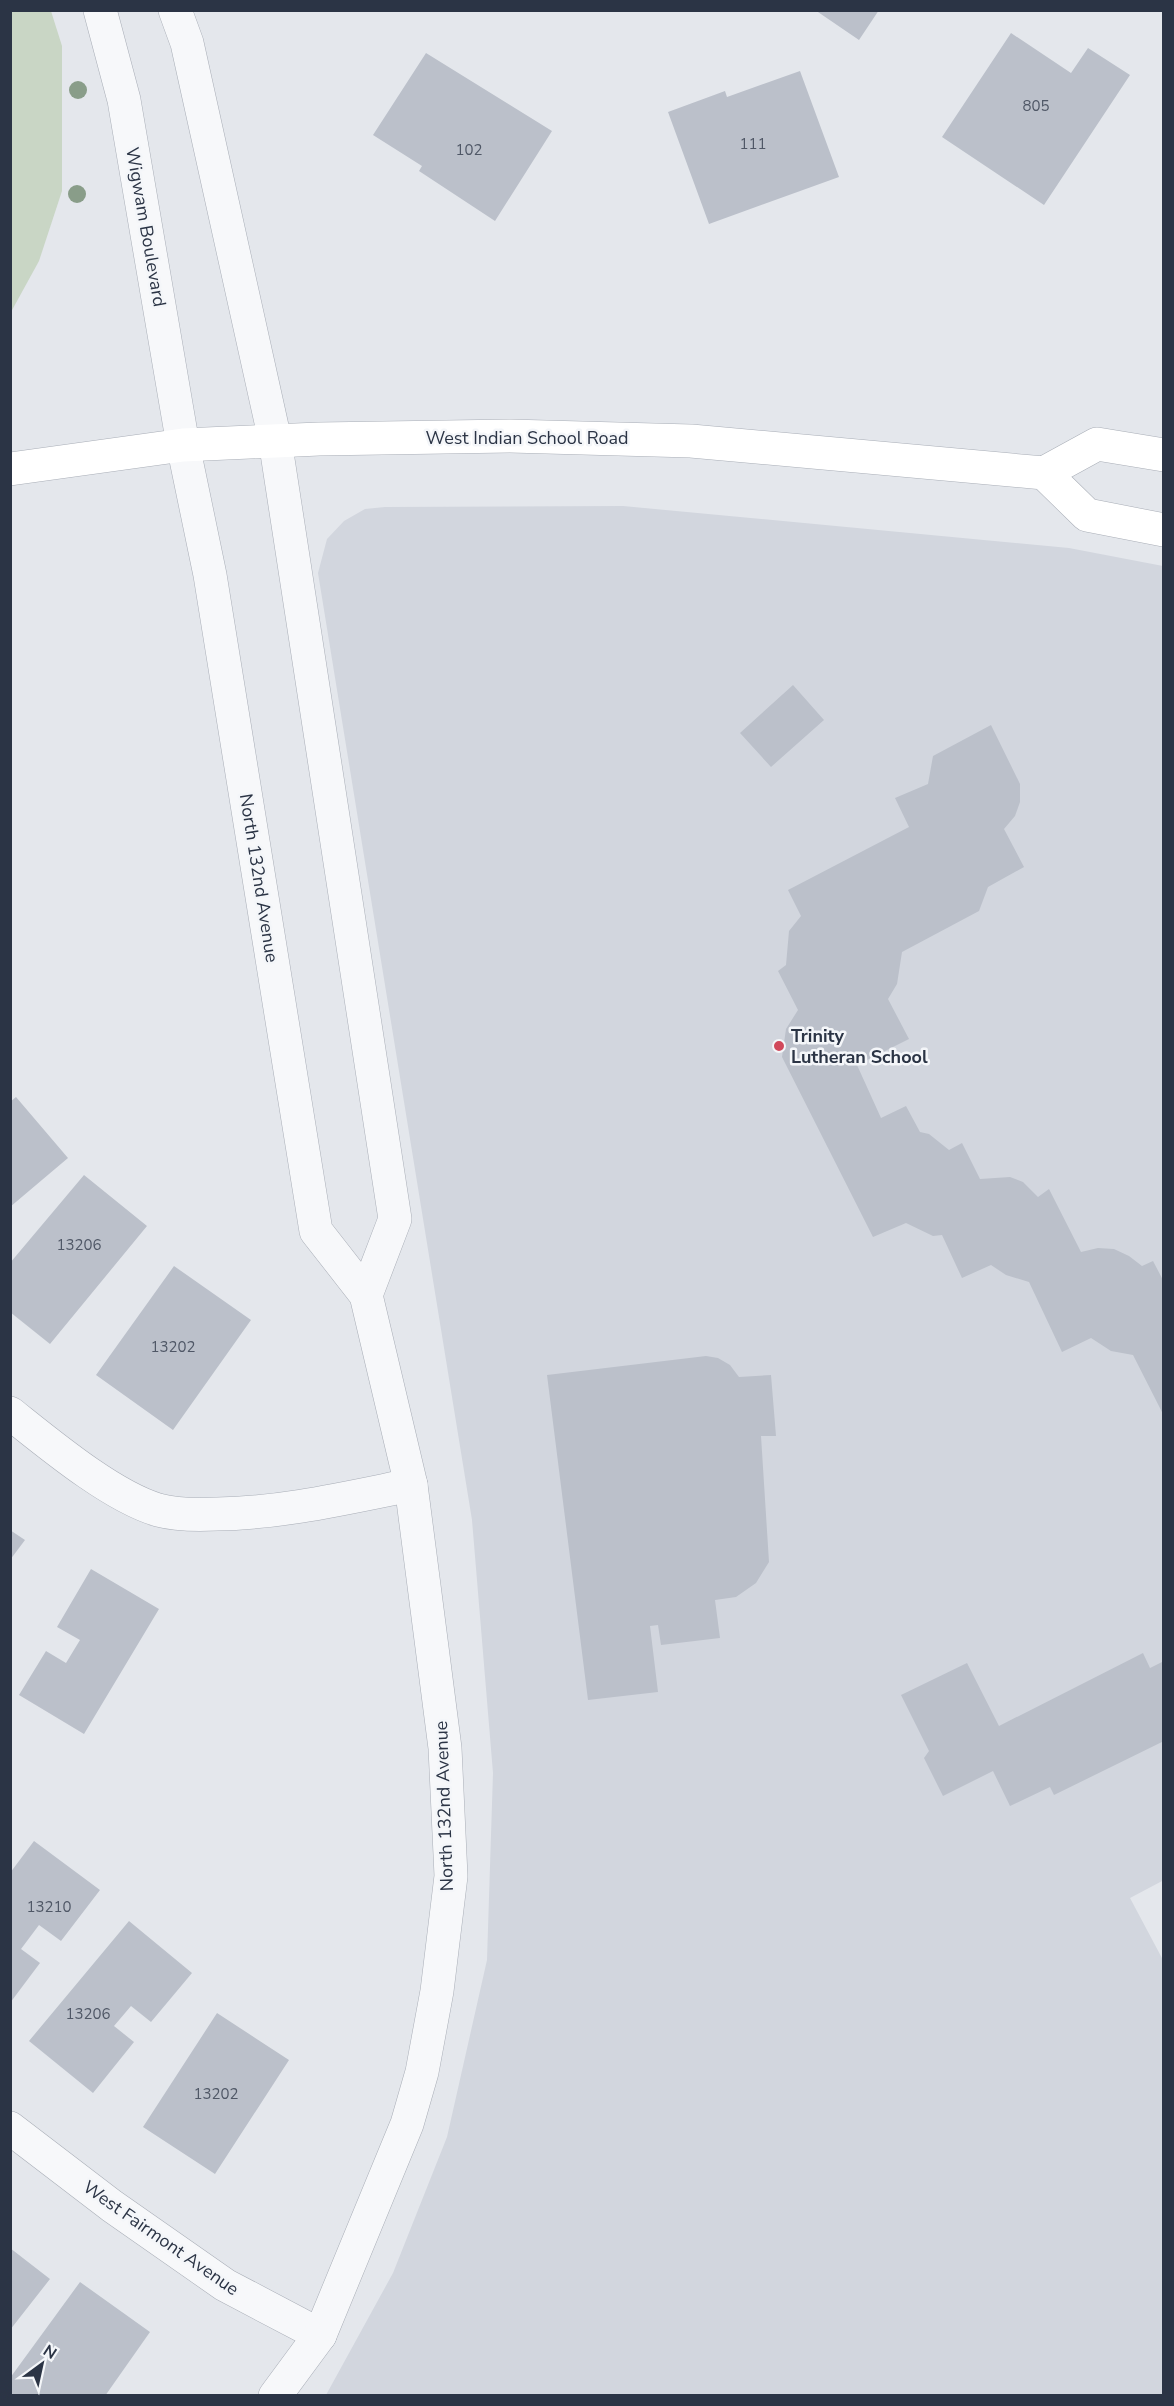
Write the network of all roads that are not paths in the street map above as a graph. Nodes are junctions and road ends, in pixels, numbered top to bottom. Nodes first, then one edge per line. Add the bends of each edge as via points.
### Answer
1 (100, 10) edge
2 (175, 10) edge
3 (275, 440) junction
4 (183, 445) junction
5 (1164, 455) edge
6 (10, 469) edge
7 (1044, 473) junction
8 (1164, 530) edge
9 (366, 1295) junction
10 (10, 1413) edge
11 (411, 1485) junction
12 (10, 2128) edge
13 (320, 2335) junction
14 (275, 2396) edge

1 - 4 street, Wigwam Boulevard via 124,99
2 - 3 street via 187,44
3 - 4 main road, West Indian School Road
3 - 7 main road, West Indian School Road via 510,436 691,441
3 - 9 street via 395,1219
4 - 6 main road, West Indian School Road
4 - 9 street, North 132nd Avenue via 210,575 316,1231
5 - 7 main road via 1097,444
7 - 8 main road via 1087,515
9 - 11 street, North 132nd Avenue
10 - 11 street via 60,1454 132,1499 159,1510 189,1515 254,1513
11 - 13 street, North 132nd Avenue via 446,1748 451,1876 437,1991 414,2104
12 - 13 street, West Fairmont Avenue via 225,2285
13 - 14 street, North 132nd Avenue

